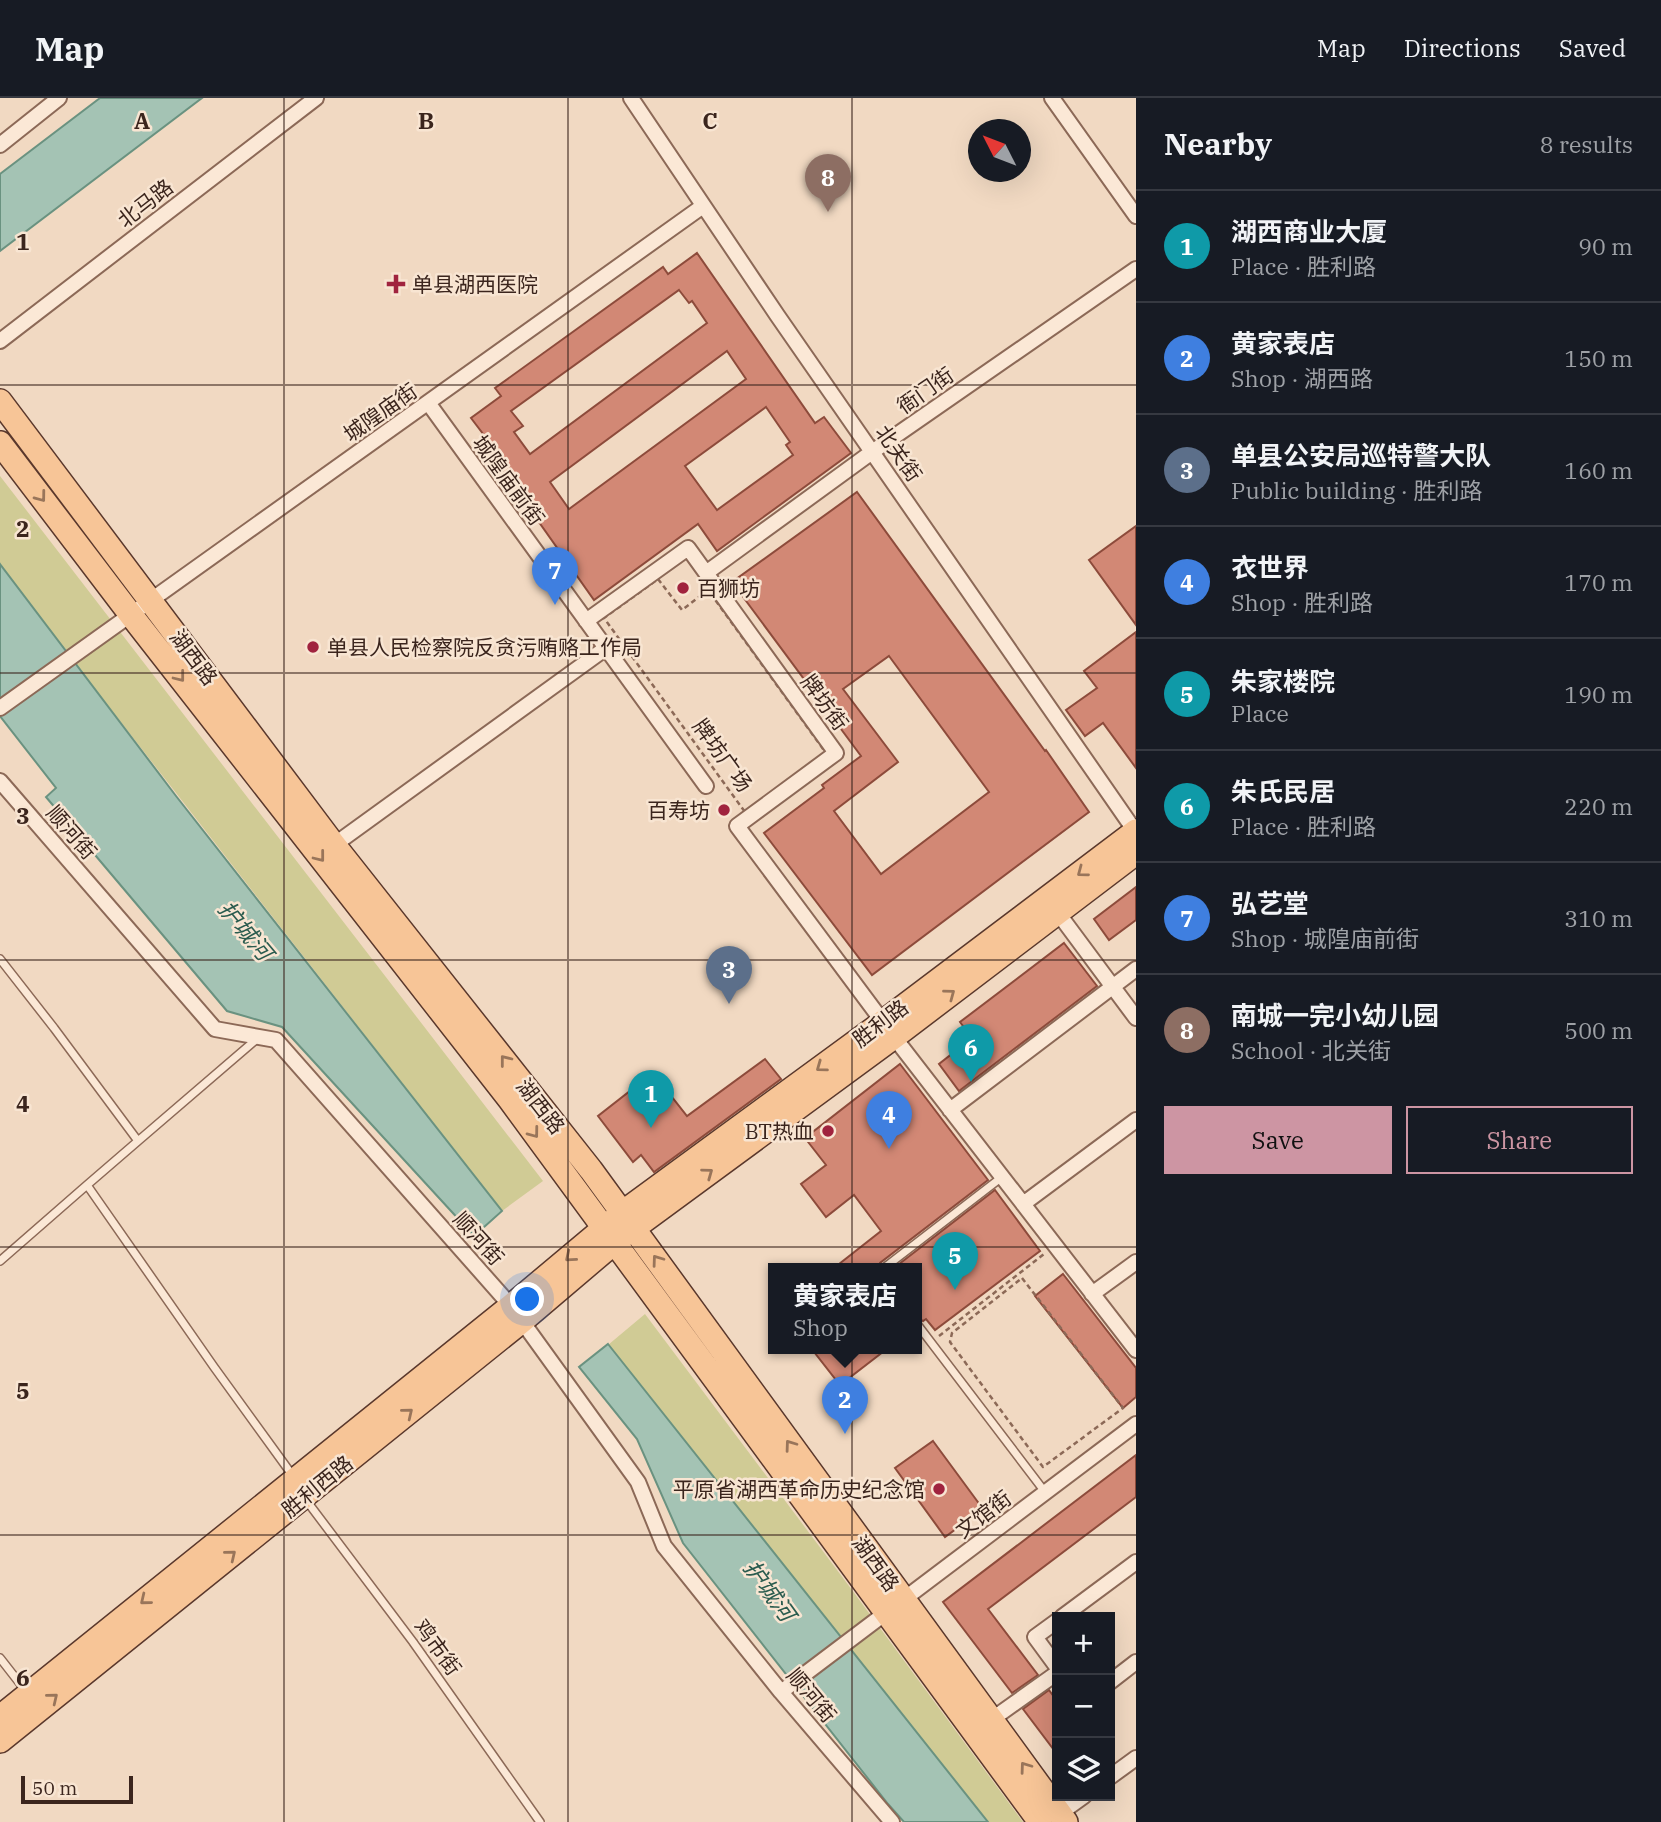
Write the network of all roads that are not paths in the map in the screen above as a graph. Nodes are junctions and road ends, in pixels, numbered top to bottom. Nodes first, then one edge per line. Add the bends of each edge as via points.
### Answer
1 (59, 98) edge
2 (316, 98) edge
3 (631, 98) edge
4 (1052, 98) edge
5 (0, 145) edge
6 (703, 206) junction
7 (1136, 216) edge
8 (1136, 269) edge
9 (0, 341) edge
10 (0, 401) edge
11 (429, 404) junction
12 (0, 443) edge
13 (872, 452) junction
14 (706, 573) junction
15 (151, 600) junction
16 (131, 615) junction
17 (586, 621) junction
18 (606, 648) junction
19 (0, 708) edge
20 (0, 781) edge
21 (706, 786) dead end
22 (1136, 831) edge
23 (334, 845) junction
24 (1136, 853) edge
25 (1058, 913) junction
26 (0, 959) edge
27 (1136, 969) edge
28 (1113, 987) junction
29 (1136, 1018) edge
30 (889, 1029) junction
31 (259, 1037) junction
32 (950, 1110) junction
33 (1136, 1120) edge
34 (138, 1141) junction
35 (1002, 1177) junction
36 (87, 1185) junction
37 (1023, 1205) junction
38 (619, 1228) junction
39 (0, 1261) edge
40 (1136, 1262) edge
41 (890, 1263) edge
42 (1092, 1294) junction
43 (517, 1313) junction
44 (922, 1331) edge
45 (1136, 1350) edge
46 (1136, 1424) edge
47 (299, 1488) junction
48 (1045, 1493) junction
49 (1135, 1564) edge
50 (895, 1606) junction
51 (1069, 1612) edge
52 (1052, 1624) edge
53 (0, 1658) edge
54 (1052, 1660) edge
55 (1136, 1662) edge
56 (1053, 1675) edge
57 (1115, 1678) edge
58 (781, 1692) junction
59 (28, 1694) junction
60 (0, 1717) edge
61 (991, 1720) junction
62 (0, 1741) edge
63 (1136, 1758) edge
64 (1115, 1773) edge
65 (1078, 1801) edge
66 (1055, 1819) edge
67 (540, 1822) edge
68 (892, 1822) edge

1 - 5 street
2 - 9 street, 北马路
3 - 6 street, 北关街
4 - 7 street
6 - 11 street, 城隍庙街
6 - 13 street, 北关街
8 - 13 street, 衙门街
10 - 15 main road, 湖西路
11 - 15 street, 城隍庙街
11 - 17 street, 城隍庙前街
12 -> 16 main road, 湖西路
13 - 14 street, 衙门街
13 - 22 street, 北关街
14 - 17 street, 牌坊街 via 688,548
14 - 30 street, 牌坊街 via 836,753 737,826
15 - 16 street, 城隍庙街
15 - 23 main road, 湖西路
16 - 19 street, 城隍庙街
16 -> 38 main road, 湖西路 via 510,1100
17 - 18 street, 城隍庙前街
18 - 21 street, 城隍庙前街
18 - 23 street
20 - 31 street, 顺河街 via 215,1029
22 -> 30 main road, 胜利路
38 -> 23 main road, 湖西路 via 511,1068
24 - 25 main road, 胜利路
25 - 28 street
30 -> 25 main road, 胜利路
26 - 34 lane
27 - 28 street
28 - 29 street
28 - 32 street
30 - 32 street
30 - 38 main road, 胜利路
31 - 34 lane
31 - 43 street, 顺河街 via 276,1040
32 - 35 street
33 - 37 street
34 - 36 lane
35 - 37 street
35 - 41 lane
36 - 39 lane
36 - 47 lane, 鸡市街
37 - 42 street
38 - 43 main road, 胜利西路
38 - 50 main road, 湖西路
40 - 42 street
42 - 45 street
43 - 47 main road, 胜利西路
43 - 58 street, 顺河街 via 638,1482 664,1546
44 - 48 lane
46 - 48 street, 文馆街
47 -> 59 main road, 胜利西路
62 -> 47 main road, 胜利西路
47 - 67 lane, 鸡市街
48 - 50 street, 文馆街
49 - 51 street
50 - 58 street, 文馆街
50 - 61 main road, 湖西路
50 - 66 main road, 湖西路
52 - 54 street via 1035,1637
53 - 59 lane
55 - 57 street
56 - 61 street
58 - 68 street, 顺河街
59 - 60 main road, 胜利西路
66 -> 61 main road, 湖西路
63 - 64 street
65 - 66 street

